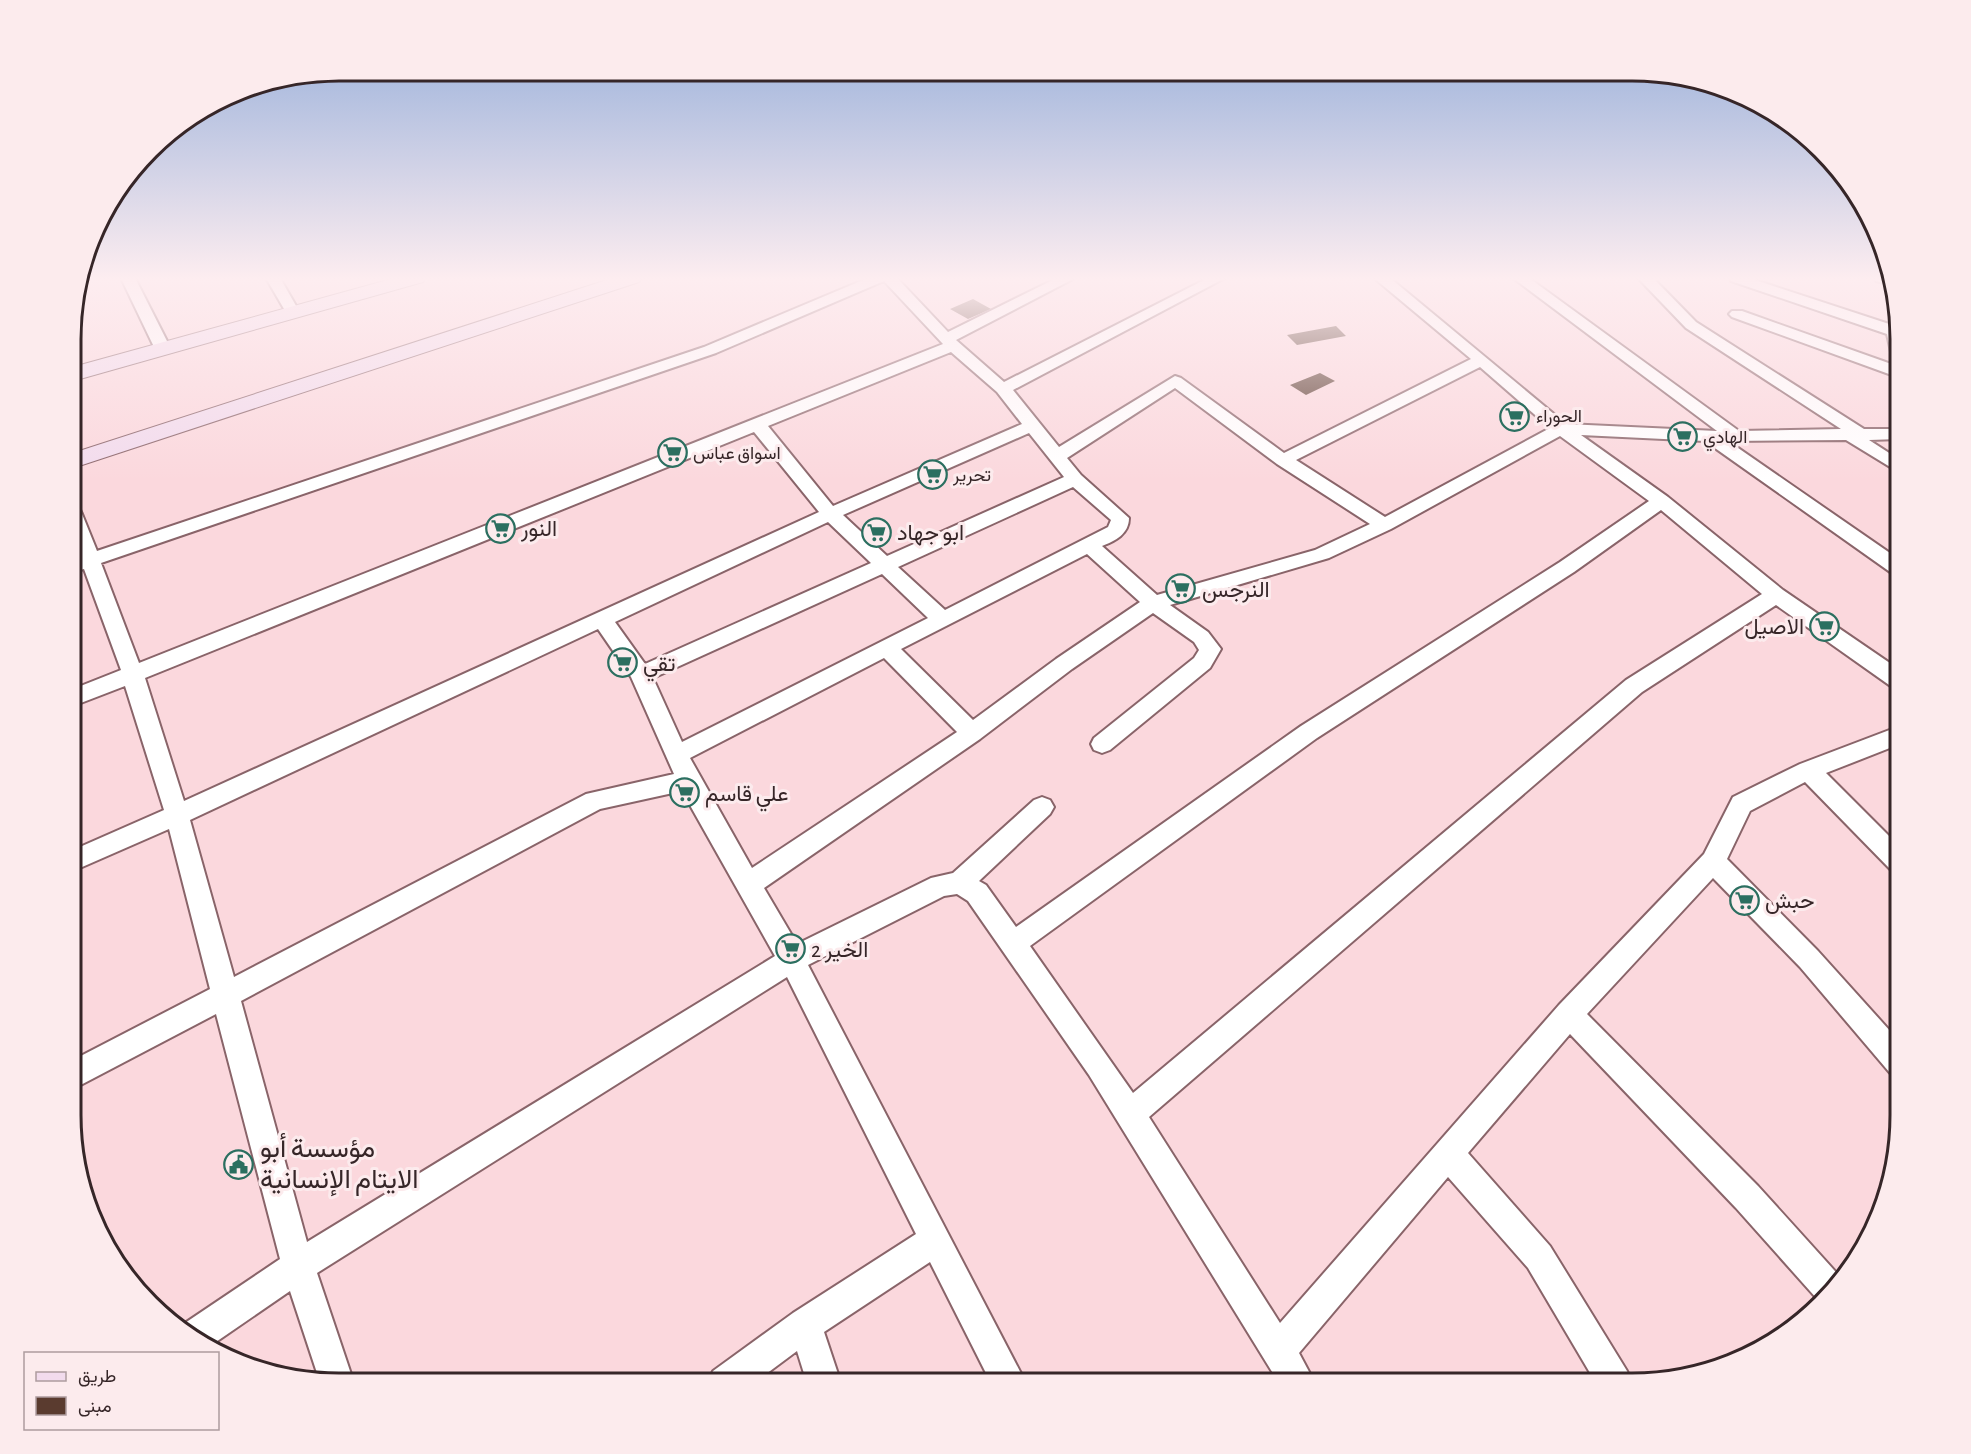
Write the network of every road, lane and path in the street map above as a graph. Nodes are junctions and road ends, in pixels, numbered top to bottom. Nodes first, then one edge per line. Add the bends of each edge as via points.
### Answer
1 (166, 346) edge
2 (425, 346) edge
3 (720, 346) edge
4 (941, 346) edge
5 (954, 346) edge
6 (1087, 346) edge
7 (1465, 346) edge
8 (1612, 346) edge
9 (1722, 346) edge
10 (1824, 346) edge
11 (162, 347) joint
12 (1482, 360) junction
13 (1890, 370) edge
14 (81, 372) edge
15 (1003, 389) junction
16 (758, 425) junction
17 (1031, 426) junction
18 (1561, 429) junction
19 (1890, 435) edge
20 (1709, 436) junction
21 (1735, 436) junction
22 (1858, 436) junction
23 (1056, 457) junction
24 (81, 458) edge
25 (1283, 460) junction
26 (1890, 460) edge
27 (1075, 479) junction
28 (1661, 501) junction
29 (830, 514) junction
30 (1384, 525) junction
31 (1089, 545) junction
32 (1890, 562) edge
33 (81, 563) edge
34 (885, 564) junction
35 (1776, 595) junction
36 (1153, 603) junction
37 (602, 619) junction
38 (942, 619) junction
39 (888, 649) junction
40 (1890, 674) edge
41 (133, 675) junction
42 (641, 675) junction
43 (81, 695) edge
44 (972, 733) junction
45 (1890, 739) edge
46 (1102, 744) dead end
47 (683, 767) junction
48 (1808, 770) junction
49 (1042, 807) dead end
50 (177, 815) junction
51 (1890, 853) edge
52 (81, 857) edge
53 (1713, 861) junction
54 (960, 883) junction
55 (749, 884) junction
56 (1013, 944) junction
57 (792, 960) junction
58 (224, 995) junction
59 (1569, 1014) junction
60 (1890, 1052) edge
61 (81, 1071) edge
62 (1130, 1114) junction
63 (1448, 1153) junction
64 (934, 1241) junction
65 (298, 1266) junction
66 (1826, 1285) edge
67 (805, 1324) junction
68 (201, 1332) edge
69 (1278, 1351) junction
70 (334, 1373) edge
71 (739, 1373) edge
72 (821, 1373) edge
73 (1004, 1373) edge
74 (1292, 1373) edge
75 (1609, 1373) edge

1 - 11 street
2 - 24 street
3 - 33 street
4 - 16 street
5 - 15 street
6 - 15 street
7 - 12 street
8 - 21 street
9 - 22 street
10 - 13 street
11 - 14 street
12 - 18 street
12 - 25 street
15 - 17 street
16 - 29 street
16 - 41 street
17 - 23 street
17 - 29 street
18 - 20 street
18 - 28 street
18 - 30 street
19 - 22 street
20 - 21 street
20 - 32 street
21 - 22 street
22 - 26 street
23 - 25 street via 1175,381
23 - 27 street
25 - 30 street
27 - 31 street via 1120,518 1118,530
27 - 34 street
28 - 35 street
28 - 56 street via 1567,567 1309,732
29 - 34 street
29 - 37 street
30 - 36 street via 1322,554
31 - 36 street
31 - 38 street
33 - 41 street
34 - 38 street
34 - 42 street
35 - 40 street
35 - 62 street via 1634,686
36 - 44 street
36 - 46 street via 1201,637 1210,649 1209,654
37 - 42 street
37 - 50 street
38 - 39 street
39 - 44 street
39 - 47 street
41 - 43 street
41 - 50 street
42 - 47 street
44 - 55 street
45 - 48 street
47 - 55 street
47 - 58 street via 594,801
48 - 51 street
48 - 53 street via 1741,804
49 - 54 street
50 - 52 street
50 - 58 street
53 - 59 street
53 - 60 street via 1809,959
54 - 56 street via 977,893
54 - 57 street via 940,886
55 - 57 street
56 - 62 street
57 - 64 street
57 - 65 street
58 - 61 street
58 - 65 street
59 - 63 street
59 - 66 street
62 - 69 street
63 - 69 street
63 - 75 street via 1539,1257
64 - 67 street
64 - 73 street
65 - 68 street
65 - 70 street
67 - 71 street
67 - 72 street
69 - 74 street

